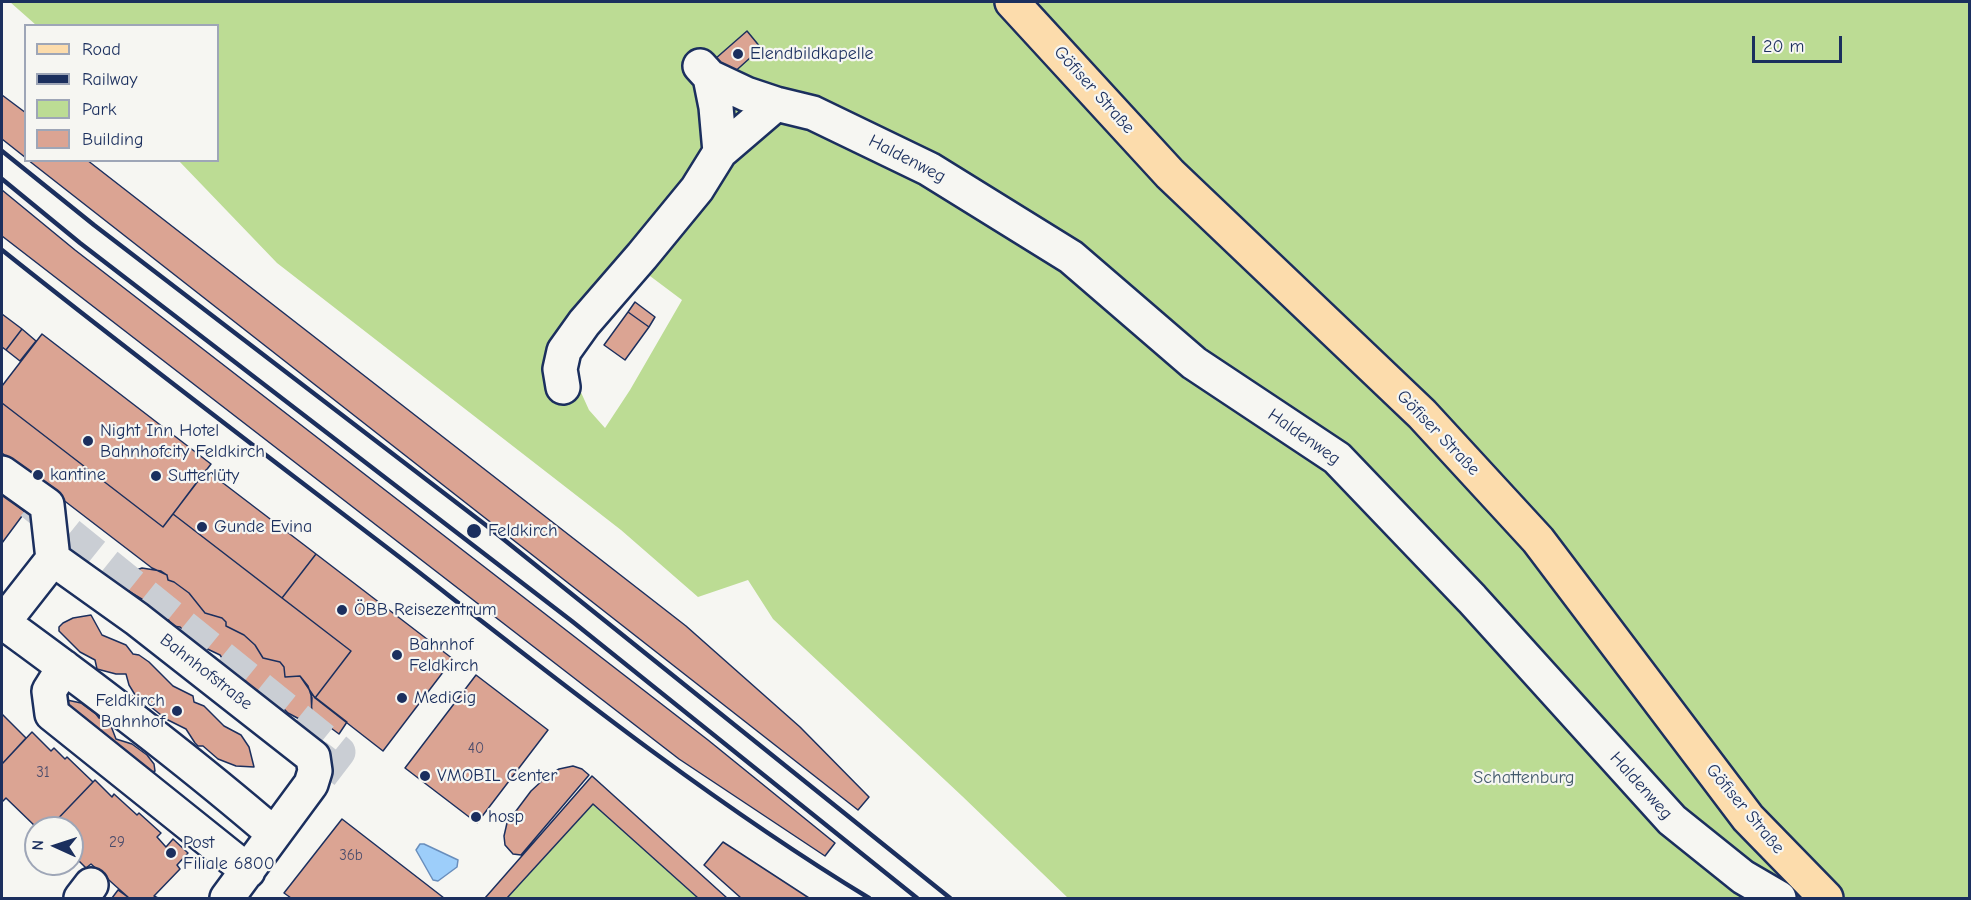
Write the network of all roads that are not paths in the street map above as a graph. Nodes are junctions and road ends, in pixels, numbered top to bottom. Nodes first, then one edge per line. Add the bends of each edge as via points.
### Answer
1 (1012, 2) edge
2 (776, 104) junction
3 (720, 152) junction
4 (562, 387) dead end
5 (2, 473) edge
6 (52, 559) junction
7 (3, 624) edge
8 (64, 667) junction
9 (274, 834) junction
10 (239, 889) edge
11 (1779, 898) edge
12 (1826, 898) edge

1 - 12 main road, Göfiser Straße via 1170,174 1422,414 1538,540 1748,818
2 - 3 lane
2 - 3 lane, Haldenweg via 746,94 705,72 716,107
2 - 11 lane, Haldenweg via 813,112 929,169 1071,257 1194,363 1337,458 1472,599 1671,820 1743,877
3 - 4 lane via 697,189 564,351
5 - 6 lane via 47,505
6 - 7 lane
6 - 9 lane, Bahnhofstraße via 137,619 313,757 315,771 311,784
7 - 8 lane
8 - 9 lane
8 - 10 lane, Bahnhofstraße via 49,692 52,714
9 - 10 lane, Bahnhofstraße

